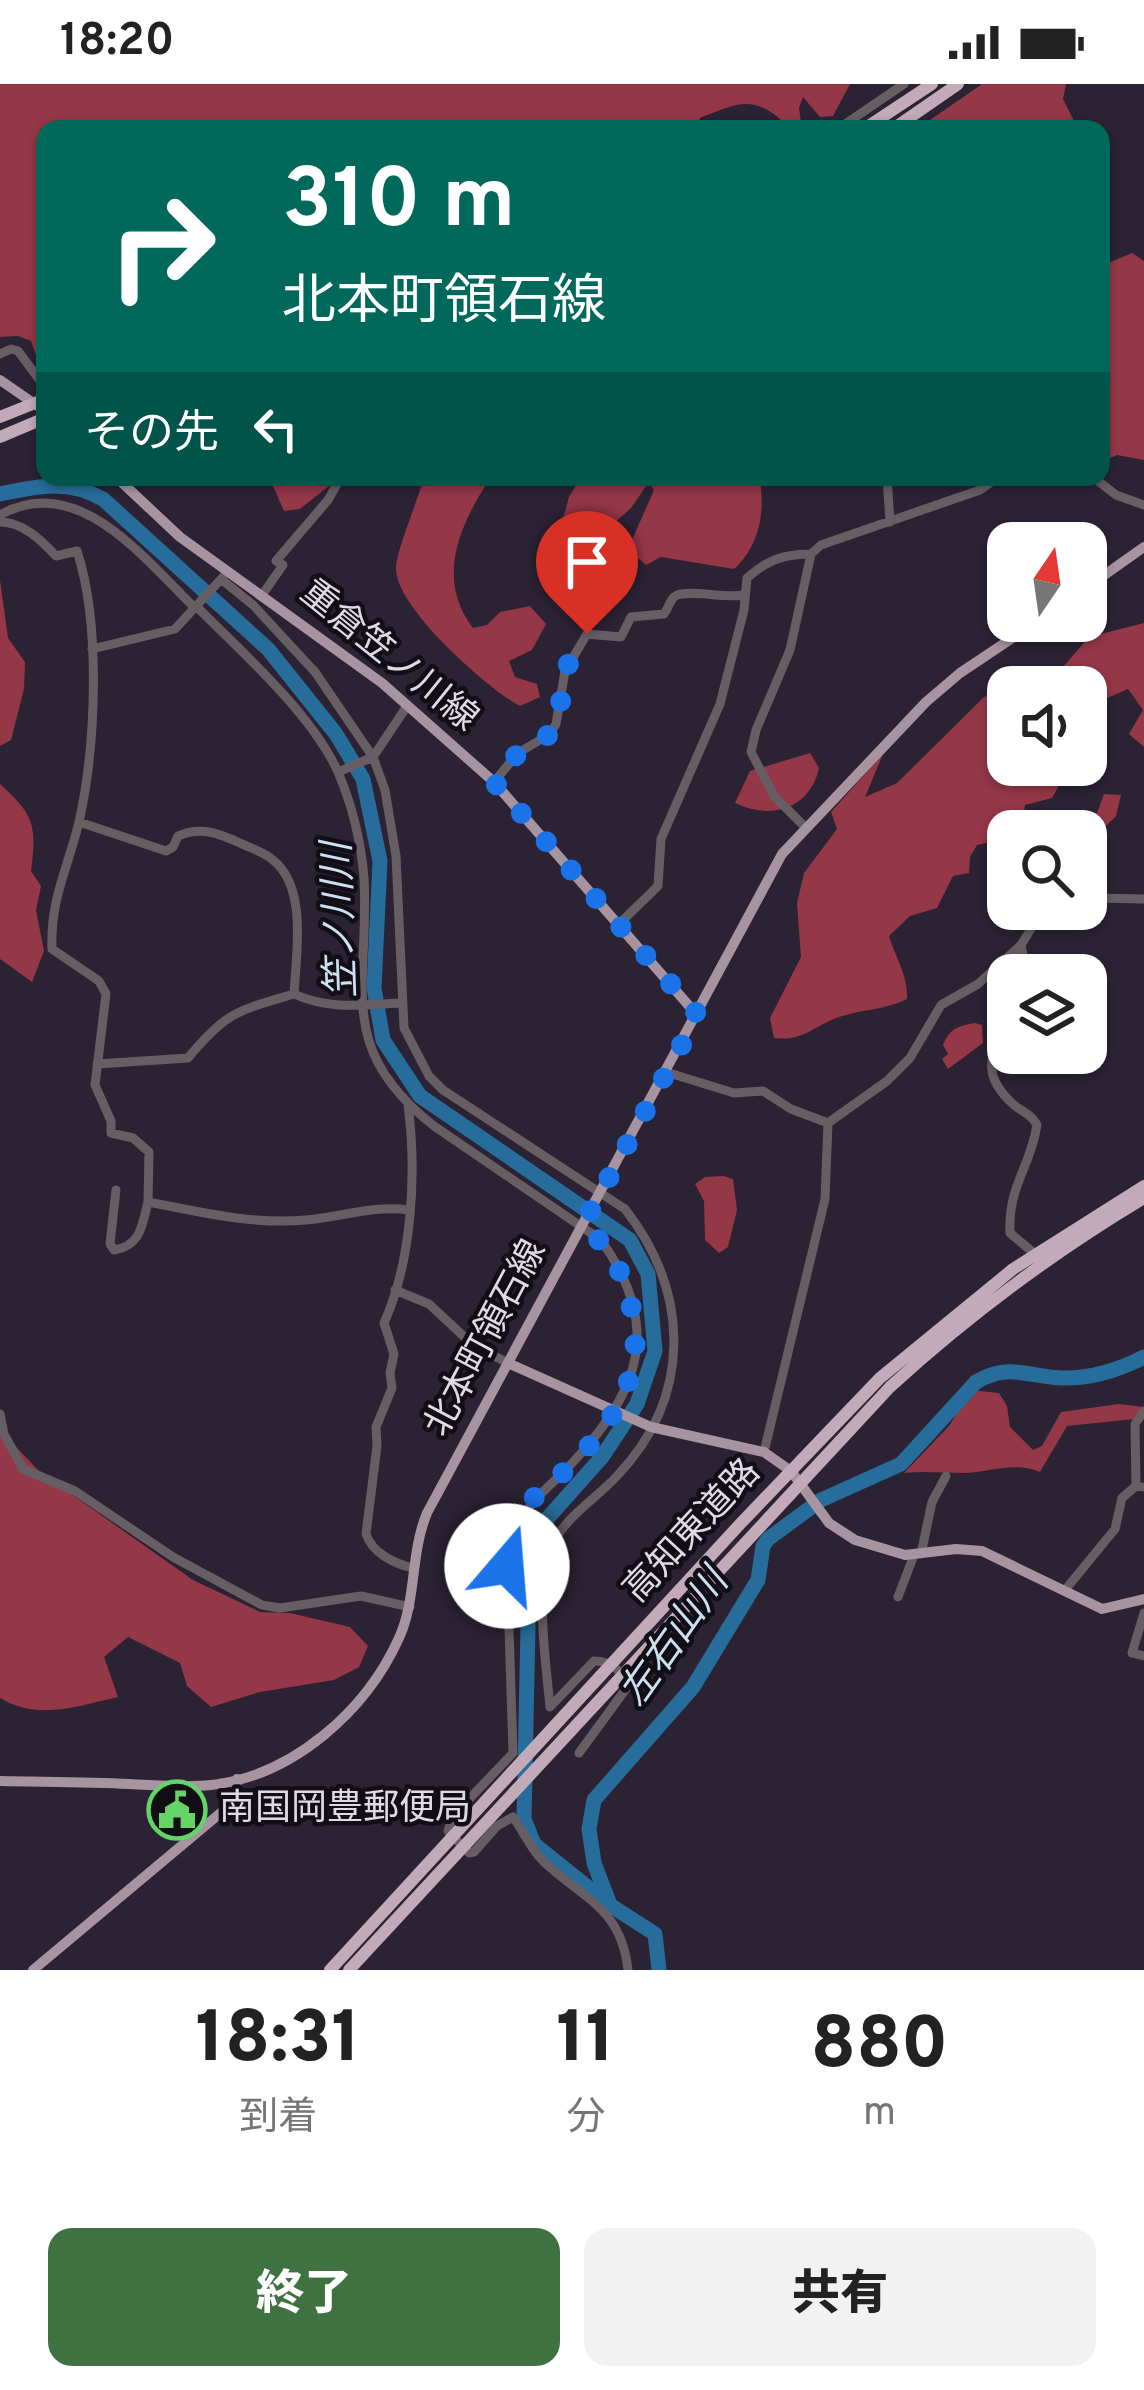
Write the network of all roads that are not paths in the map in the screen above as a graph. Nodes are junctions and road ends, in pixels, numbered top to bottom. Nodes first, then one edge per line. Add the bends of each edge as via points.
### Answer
1 (904, 84) edge
2 (932, 84) edge
3 (958, 84) edge
4 (851, 120) edge
5 (878, 120) edge
6 (906, 120) edge
7 (0, 354) edge
8 (36, 374) edge
9 (0, 380) edge
10 (36, 403) edge
11 (36, 408) edge
12 (0, 417) edge
13 (36, 419) edge
14 (0, 437) edge
15 (126, 486) edge
16 (336, 486) edge
17 (888, 486) edge
18 (986, 486) edge
19 (1104, 486) edge
20 (1144, 505) edge
21 (0, 519) edge
22 (890, 522) junction
23 (1144, 547) edge
24 (811, 554) junction
25 (1107, 573) edge
26 (222, 578) junction
27 (744, 595) junction
28 (262, 596) junction
29 (197, 605) junction
30 (1006, 642) edge
31 (92, 649) junction
32 (406, 706) junction
33 (372, 758) junction
34 (339, 772) junction
35 (494, 782) junction
36 (79, 822) junction
37 (804, 826) junction
38 (1107, 897) edge
39 (1144, 899) edge
40 (619, 924) junction
41 (1031, 930) edge
42 (1021, 945) junction
43 (1023, 954) edge
44 (294, 994) junction
45 (398, 1003) junction
46 (364, 1005) junction
47 (698, 1015) junction
48 (98, 1064) junction
49 (666, 1072) junction
50 (995, 1074) edge
51 (408, 1106) junction
52 (828, 1124) junction
53 (1144, 1186) edge
54 (116, 1190) dead end
55 (600, 1192) junction
56 (1144, 1198) edge
57 (148, 1202) junction
58 (409, 1210) junction
59 (583, 1224) junction
60 (1035, 1254) junction
61 (395, 1290) junction
62 (508, 1363) junction
63 (1144, 1411) edge
64 (617, 1412) junction
65 (0, 1414) edge
66 (653, 1428) junction
67 (764, 1452) junction
68 (796, 1476) junction
69 (946, 1476) dead end
70 (1140, 1486) edge
71 (917, 1555) junction
72 (413, 1568) junction
73 (1065, 1590) junction
74 (898, 1597) dead end
75 (1144, 1599) edge
76 (410, 1606) junction
77 (1144, 1613) edge
78 (1144, 1656) edge
79 (611, 1665) junction
80 (623, 1675) junction
81 (579, 1753) dead end
82 (237, 1779) junction
83 (0, 1780) edge
84 (483, 1815) junction
85 (458, 1843) junction
86 (33, 1970) edge
87 (330, 1970) edge
88 (349, 1970) edge
89 (628, 1970) edge

1 - 4 street
2 - 5 highway
3 - 6 highway
7 - 8 street via 18,351
9 - 11 main road
10 - 12 highway, bridge
13 - 14 highway
15 - 26 main road, 重倉笠ノ川線
16 - 28 street via 276,560 283,566
17 - 22 street
18 - 22 street
19 - 20 street
21 - 29 street via 44,502 81,509
21 - 31 street via 56,556 77,551
22 - 24 street
23 - 25 main road
24 - 27 street via 773,559 747,578
24 - 37 street via 790,650 751,752 774,796
26 - 28 main road, 重倉笠ノ川線
26 - 29 street
26 - 33 street via 315,672
27 - 35 street via 682,593 664,614 631,617 621,637 587,634 569,661 550,734 518,753
27 - 40 street via 720,704 661,839 658,886
28 - 32 main road, 重倉笠ノ川線
29 - 31 street via 175,629
29 - 34 street via 314,727
30 - 37 main road, 北本町領石線 via 926,701
31 - 36 street
32 - 33 street
32 - 35 main road, 重倉笠ノ川線
33 - 34 street
33 - 45 street via 396,856
34 - 46 street via 364,879
35 - 40 main road, 重倉笠ノ川線
36 - 44 street via 166,851 178,836 206,830 272,858 292,896
36 - 48 street via 55,894 52,949 100,981 106,994
37 - 47 main road, 北本町領石線
38 - 39 street
40 - 47 main road, 重倉笠ノ川線
41 - 42 street
42 - 43 street
42 - 52 street via 941,1005 899,1070
44 - 46 street
44 - 48 street via 237,1011 188,1058
45 - 46 street
45 - 55 street via 413,1051 443,1090
46 - 51 street via 375,1061
47 - 49 main road, 北本町領石線
48 - 57 street via 96,1094 111,1132 149,1151
49 - 52 street via 734,1093 763,1091
49 - 55 main road, 北本町領石線
50 - 60 street via 1037,1125 1010,1200 1010,1233
51 - 58 street via 415,1163
51 - 59 street
52 - 67 street via 825,1198
53 - 60 highway, 高知東道路
54 - 57 street via 111,1249 142,1233
55 - 59 main road, 北本町領石線
55 - 66 street via 643,1232 667,1288 673,1358
56 - 68 highway, 高知東道路 via 953,1329
57 - 58 street via 250,1222
58 - 61 street
59 - 62 main road, 北本町領石線
59 - 64 street via 614,1259 637,1334
60 - 68 highway, 高知東道路 via 880,1378
61 - 62 street via 429,1304 473,1345
61 - 72 street via 384,1323 394,1354 392,1388 376,1427 366,1534 376,1550
62 - 64 main road
62 - 72 main road, 北本町領石線 via 427,1513
63 - 70 street via 1135,1424
64 - 66 main road
64 - 85 street via 515,1526 507,1566 513,1753 453,1816 448,1831
65 - 76 street via 20,1466 262,1605 361,1596
66 - 67 main road
66 - 79 street via 614,1480 569,1520 548,1555 550,1707 594,1661
67 - 68 main road
68 - 71 main road via 840,1534
68 - 79 highway, 高知東道路
68 - 80 highway, 高知東道路
69 - 71 street
70 - 73 street via 1122,1498 1115,1529
71 - 73 main road via 982,1551
71 - 74 street
72 - 76 main road, 北本町領石線
73 - 75 main road via 1102,1609
76 - 82 main road, 北本町領石線 via 393,1651 346,1716 277,1765
77 - 78 street via 1132,1653
79 - 80 street
79 - 84 highway, 高知東道路
80 - 81 street via 625,1695
80 - 84 highway, 高知東道路
82 - 83 main road, 北本町領石線 via 180,1786
82 - 86 main road via 236,1800
84 - 85 highway, 高知東道路
85 - 87 highway, 高知東道路
85 - 88 highway, 高知東道路
85 - 89 street via 474,1852 513,1817 540,1858 608,1912

